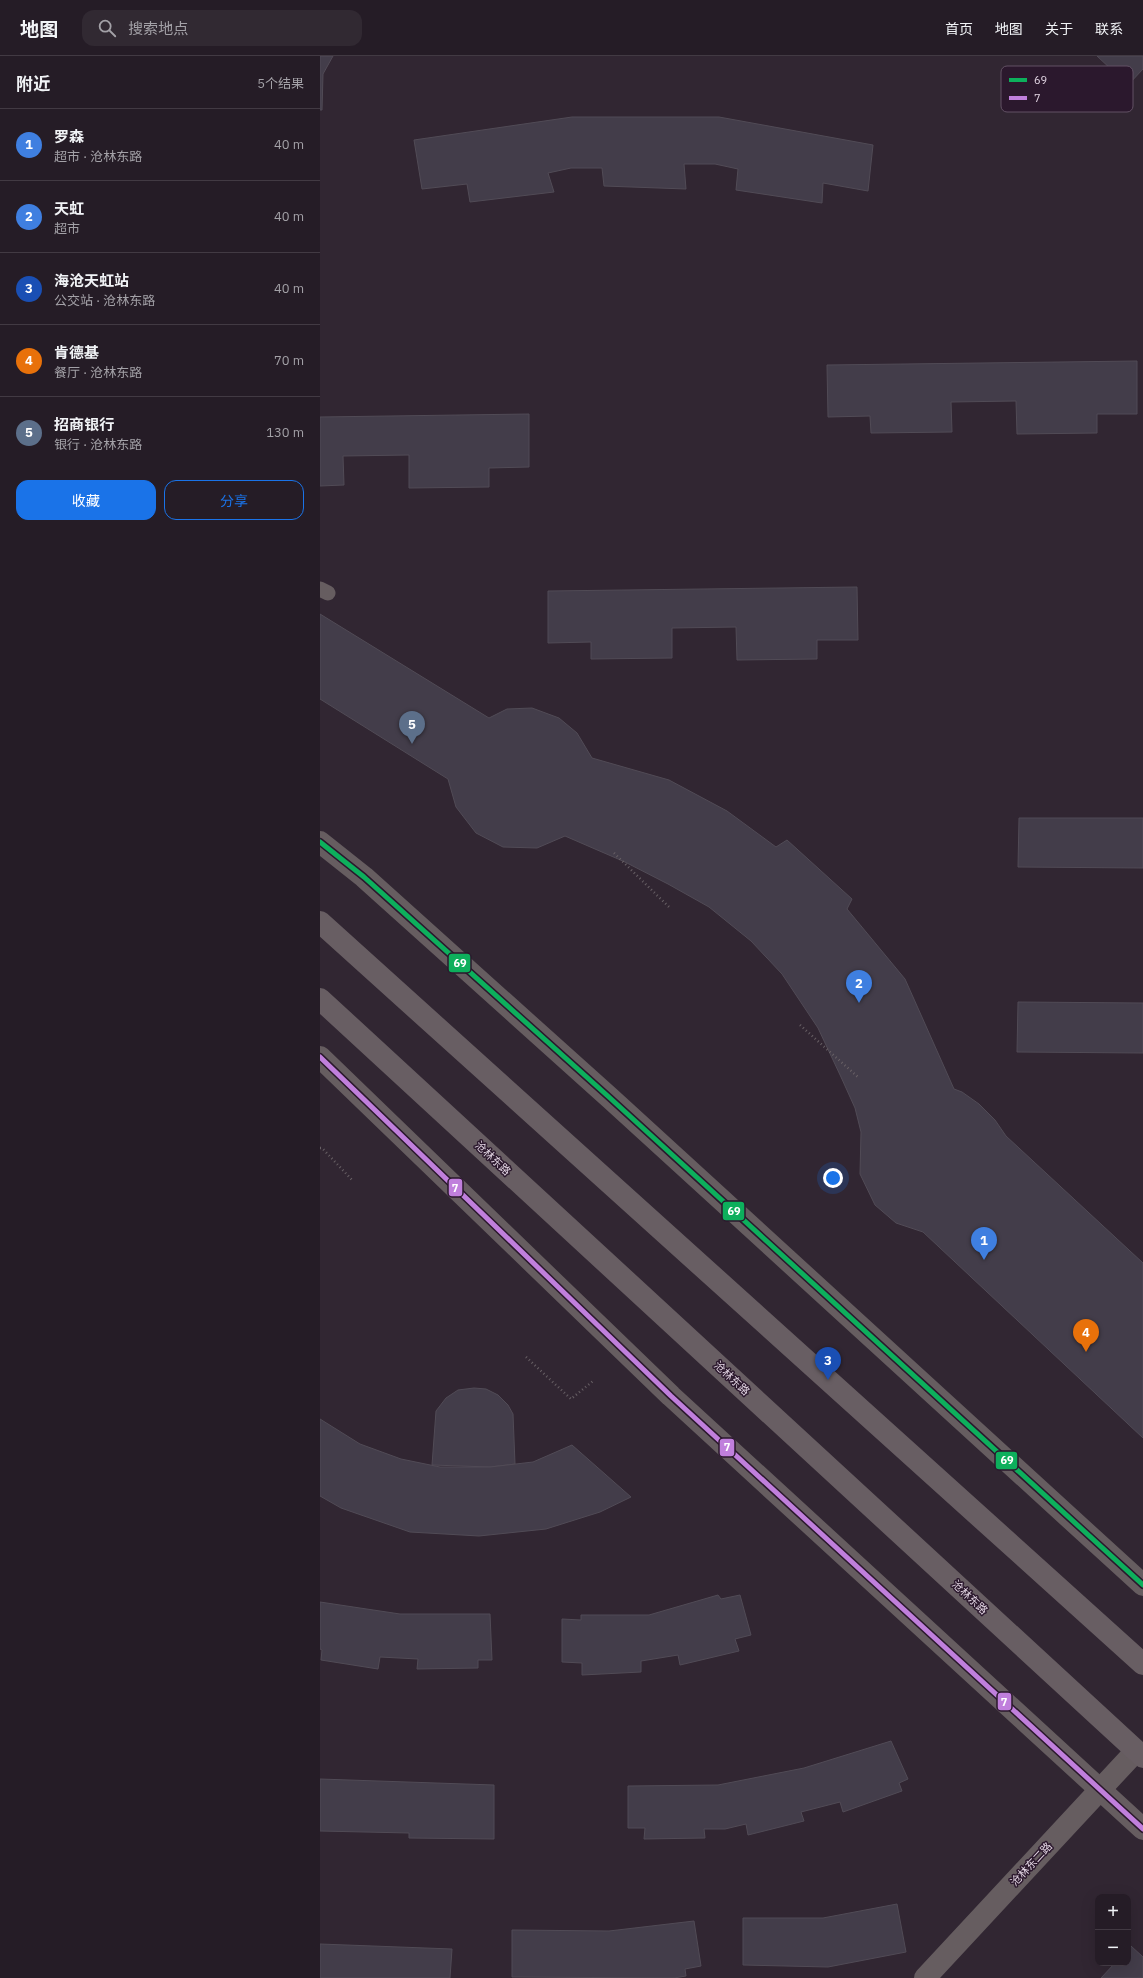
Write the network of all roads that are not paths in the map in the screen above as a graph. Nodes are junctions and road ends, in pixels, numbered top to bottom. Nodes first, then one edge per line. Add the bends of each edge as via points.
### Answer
1 (320, 842) edge
2 (320, 922) edge
3 (320, 999) edge
4 (320, 1057) edge
5 (1143, 1584) edge
6 (1143, 1664) edge
7 (1140, 1754) edge
8 (1100, 1790) junction
9 (1143, 1829) edge
10 (925, 1978) edge

1 - 5 street via 364,877 616,1103
2 - 6 street
3 - 7 street, 沧林东路
4 - 8 street via 671,1396
7 - 8 street, 沧林东二路
8 - 9 street
8 - 10 street, 沧林东二路

